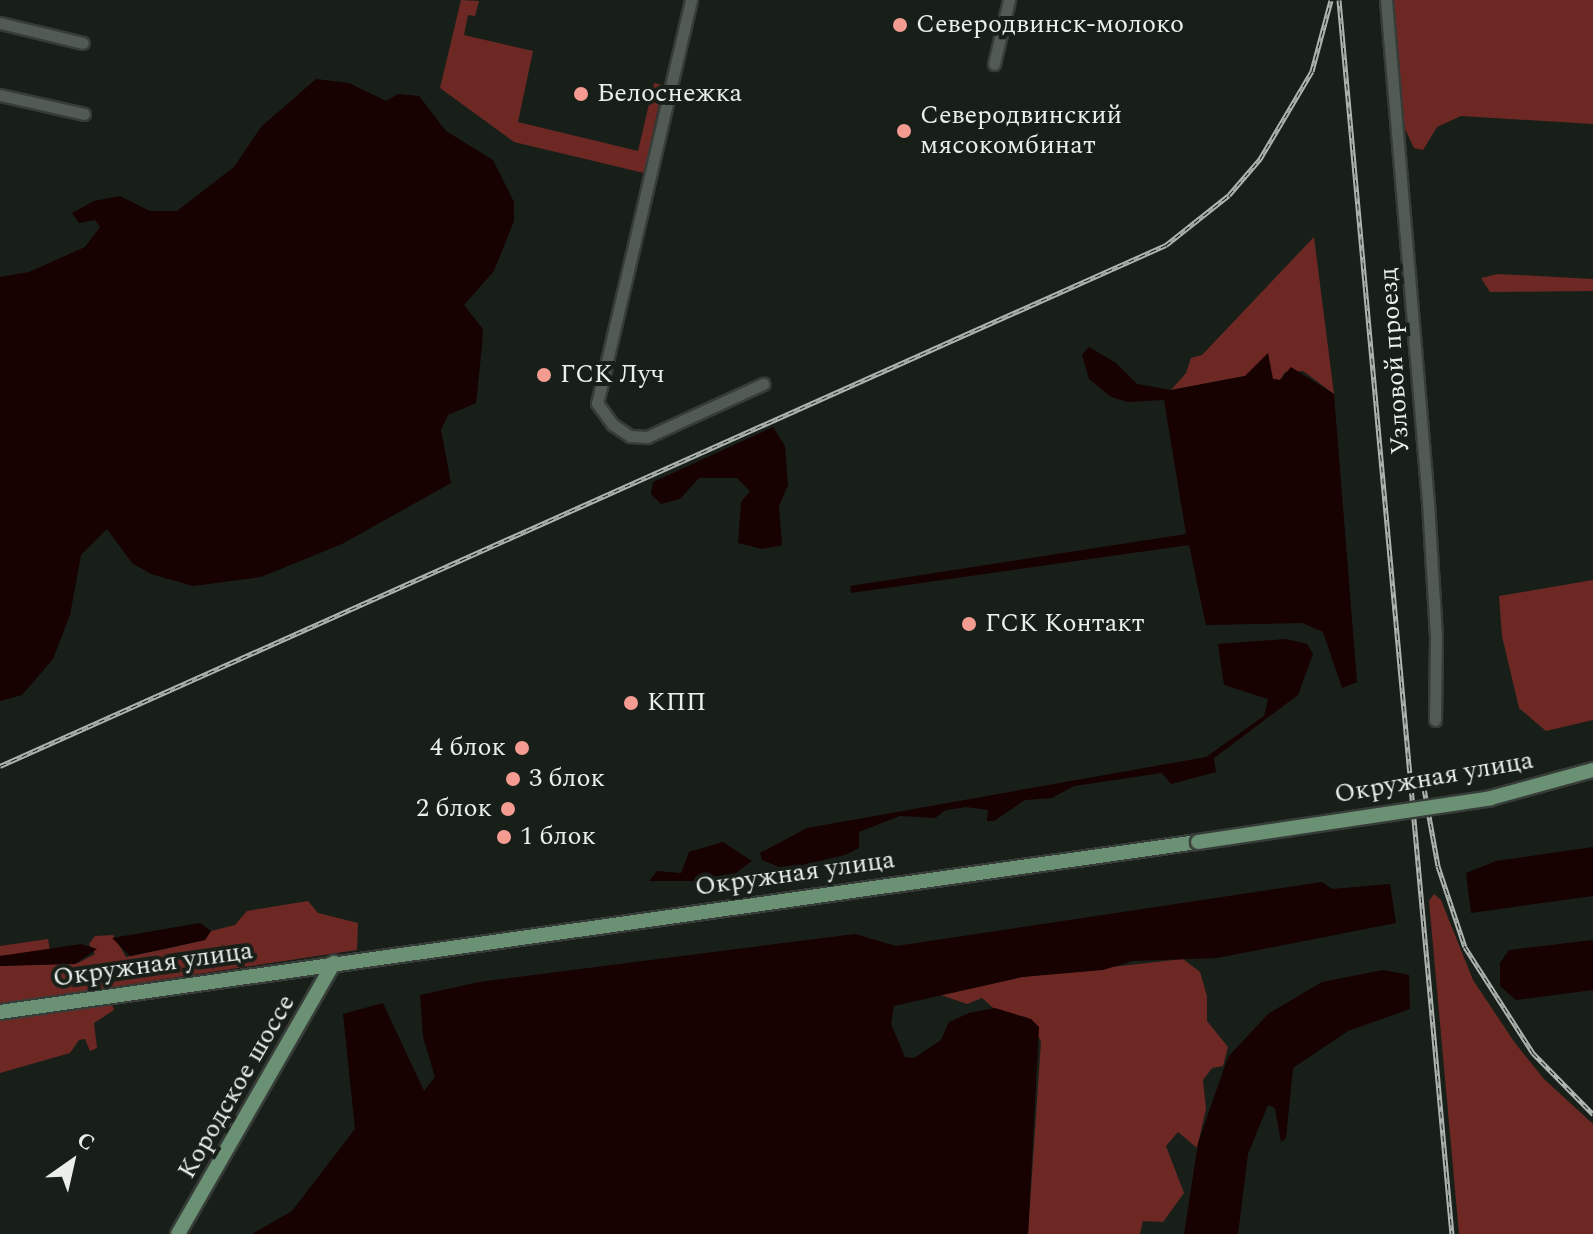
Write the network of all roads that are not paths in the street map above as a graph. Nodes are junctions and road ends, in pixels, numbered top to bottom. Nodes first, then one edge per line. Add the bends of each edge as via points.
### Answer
1 (691, 0) edge
2 (1009, 0) edge
3 (1386, 0) edge
4 (0, 23) edge
5 (83, 43) dead end
6 (994, 64) dead end
7 (0, 95) edge
8 (84, 114) dead end
9 (763, 384) dead end
10 (1435, 720) dead end
11 (1593, 770) edge
12 (334, 963) junction
13 (0, 1012) edge
14 (178, 1234) edge

1 - 9 street via 597,403 612,424 630,436 647,437
2 - 6 street
3 - 10 street, Узловой проезд via 1428,502
4 - 5 street
7 - 8 street
11 - 12 main road, Окружная улица, bridge via 1491,798
12 - 13 main road, Окружная улица
12 - 14 main road, Кородское шоссе

